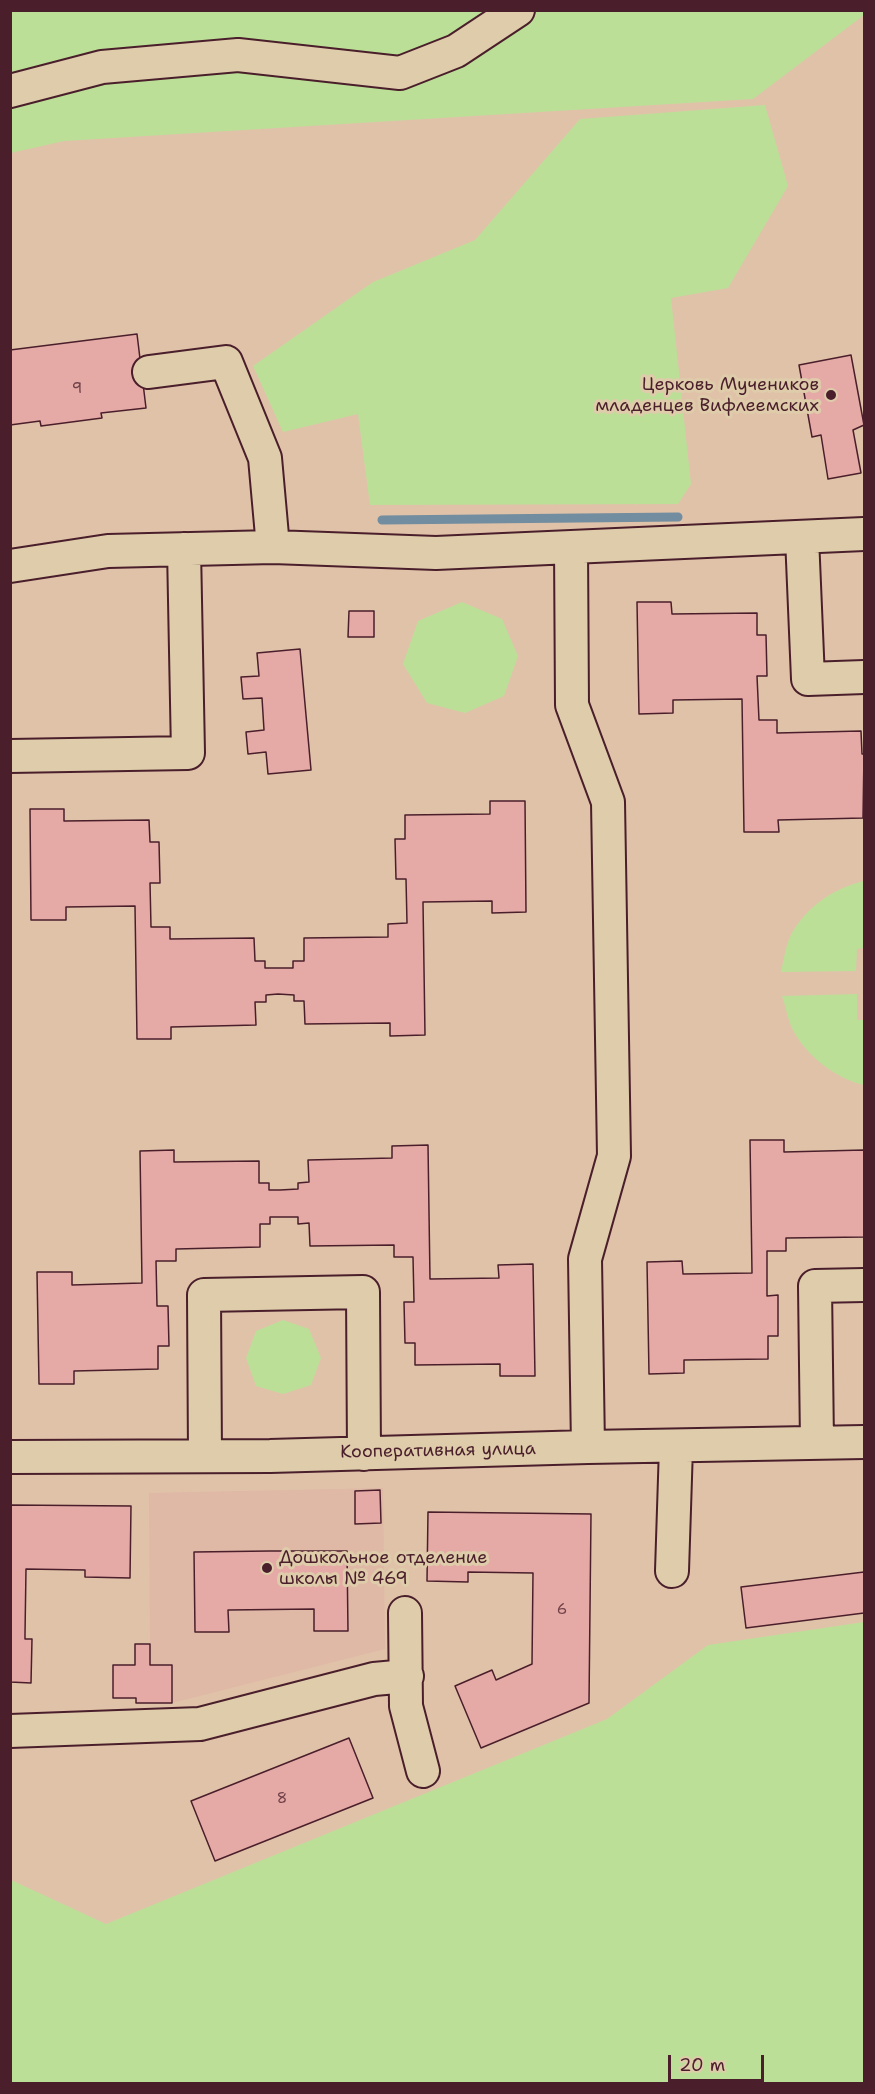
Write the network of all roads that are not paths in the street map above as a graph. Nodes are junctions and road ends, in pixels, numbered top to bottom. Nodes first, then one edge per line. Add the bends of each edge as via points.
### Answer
1 (518, 10) edge
2 (10, 91) edge
3 (149, 372) dead end
4 (864, 534) edge
5 (802, 537) junction
6 (273, 547) junction
7 (571, 547) junction
8 (184, 549) junction
9 (10, 566) edge
10 (864, 678) edge
11 (10, 756) edge
12 (864, 1285) edge
13 (864, 1442) edge
14 (817, 1443) junction
15 (588, 1446) junction
16 (676, 1447) junction
17 (363, 1454) junction
18 (10, 1456) edge
19 (205, 1456) junction
20 (672, 1571) dead end
21 (405, 1613) dead end
22 (407, 1676) junction
23 (10, 1731) edge
24 (423, 1771) dead end

1 - 2 street via 456,51 400,73 238,55 102,68
3 - 6 street via 226,362 265,458
4 - 5 street
5 - 7 street
5 - 10 street via 808,679
6 - 7 street via 436,553
6 - 8 street
7 - 15 street via 572,705 608,802 614,1156 585,1259
8 - 9 street via 108,551
8 - 11 street via 188,753
12 - 14 street via 815,1286
13 - 14 street, Кооперативная улица
14 - 16 street, Кооперативная улица
15 - 16 street, Кооперативная улица
15 - 17 street, Кооперативная улица
16 - 20 street
17 - 19 street, Кооперативная улица
17 - 19 street via 363,1292 204,1295
18 - 19 street, Кооперативная улица
21 - 22 street
22 - 23 street via 374,1679 200,1724
22 - 24 street via 406,1706

